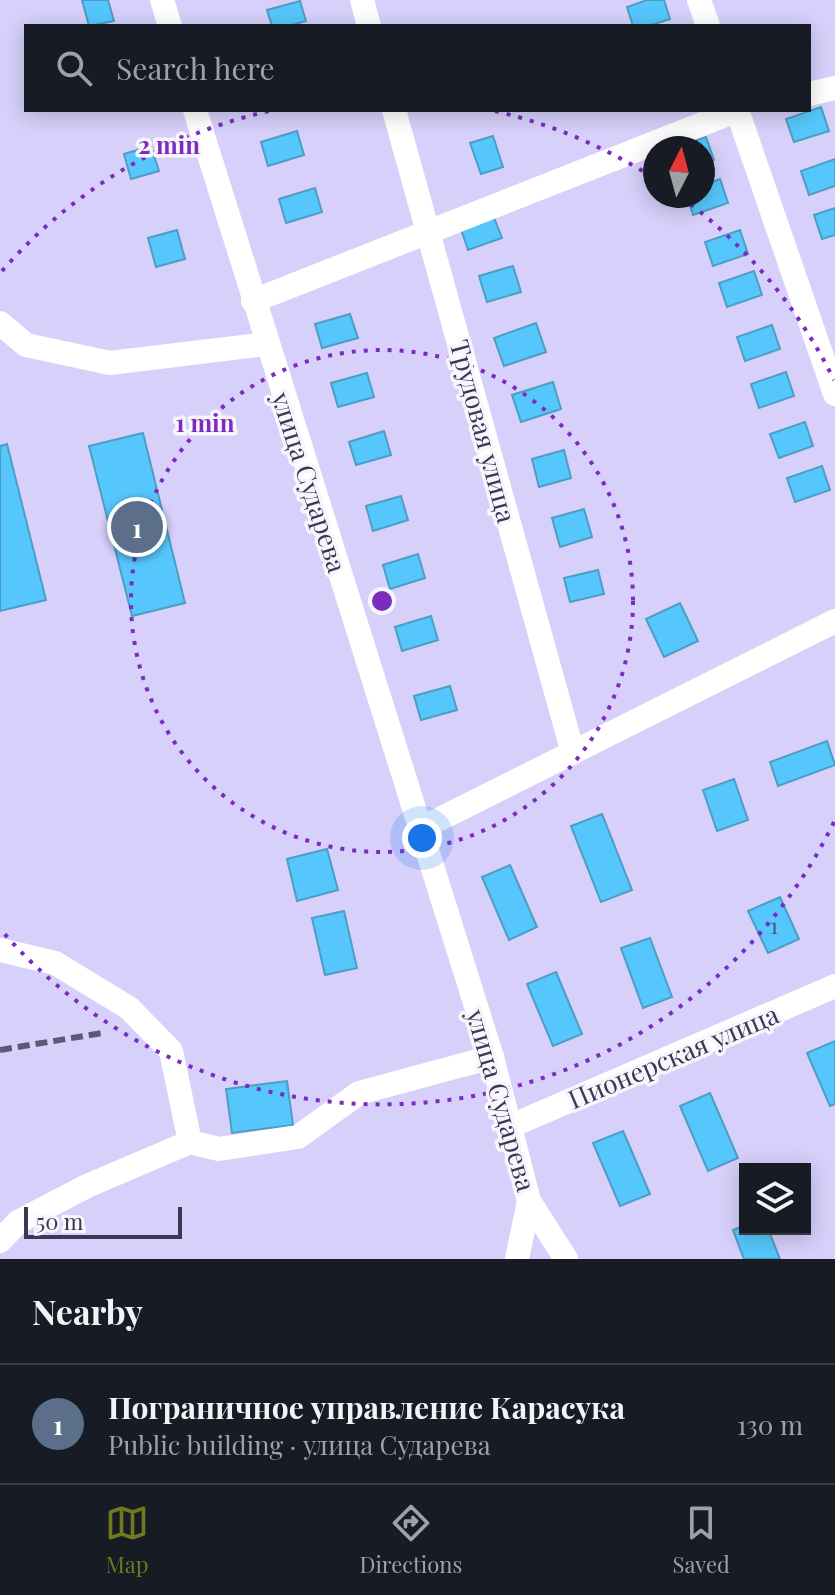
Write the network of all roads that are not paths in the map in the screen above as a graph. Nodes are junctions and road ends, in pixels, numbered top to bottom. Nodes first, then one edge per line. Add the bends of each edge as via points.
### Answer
1 (162, 0) edge
2 (362, 0) edge
3 (699, 0) edge
4 (169, 24) edge
5 (368, 24) edge
6 (707, 24) edge
7 (835, 88) edge
8 (811, 94) edge
9 (196, 112) edge
10 (395, 112) edge
11 (732, 112) edge
12 (738, 112) edge
13 (429, 232) junction
14 (253, 301) junction
15 (0, 323) edge
16 (266, 344) junction
17 (835, 394) edge
18 (835, 621) edge
19 (573, 753) junction
20 (420, 829) junction
21 (0, 950) edge
22 (835, 986) edge
23 (492, 1057) junction
24 (511, 1126) junction
25 (190, 1142) junction
26 (529, 1201) junction
27 (0, 1241) edge
28 (517, 1259) edge
29 (566, 1259) edge

1 - 4 street
2 - 5 street
3 - 6 street
7 - 8 street
9 - 14 street, улица Сударева
10 - 13 street, Трудовая улица
11 - 13 street
12 - 17 street
13 - 14 street
13 - 19 street, Трудовая улица
14 - 16 street, улица Сударева
15 - 16 street via 26,345 110,363
16 - 20 street, улица Сударева
18 - 19 street
19 - 20 street
20 - 23 street, улица Сударева
21 - 25 street via 55,963 129,1008 171,1051
22 - 24 street, Пионерская улица
23 - 24 street, улица Сударева
23 - 25 street via 359,1093 298,1137 219,1149
24 - 26 street, улица Сударева
25 - 27 street via 73,1193 18,1222
26 - 28 street
26 - 29 street, улица Сударева

